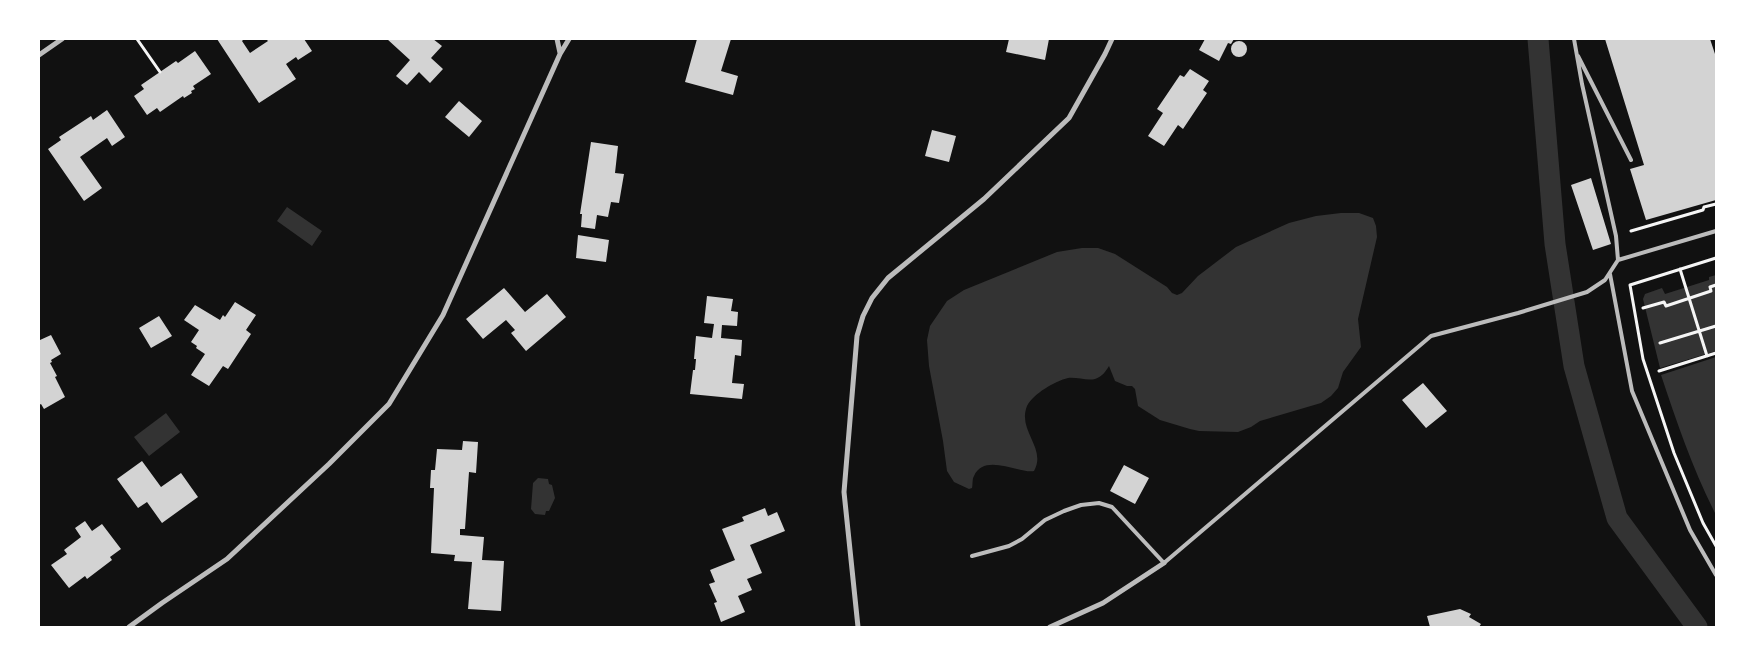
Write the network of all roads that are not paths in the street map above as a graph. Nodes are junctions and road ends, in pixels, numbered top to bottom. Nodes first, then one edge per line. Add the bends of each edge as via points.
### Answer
1 (62, 39) edge
2 (557, 39) edge
3 (569, 39) edge
4 (1112, 39) edge
5 (1574, 39) edge
6 (1576, 52) junction
7 (560, 54) junction
8 (39, 55) edge
9 (1631, 160) dead end
10 (1716, 231) edge
11 (1618, 260) junction
12 (1610, 274) junction
13 (972, 556) dead end
14 (1164, 563) junction
15 (1716, 575) edge
16 (129, 627) edge
17 (858, 627) edge
18 (1050, 627) edge

1 - 8 street
2 - 7 street
3 - 7 street
4 - 17 street via 1069,118 984,198 888,278 863,316 857,336 844,492
5 - 6 lane
6 - 9 lane
6 - 11 lane via 1616,236
7 - 16 street via 443,315 389,404 227,559
10 - 11 lane
11 - 12 lane
12 - 14 lane via 1587,292 1431,336
12 - 15 lane via 1632,390 1690,530
13 - 14 lane via 1022,540 1045,520 1064,511 1099,503 1112,507
14 - 18 street via 1103,603

